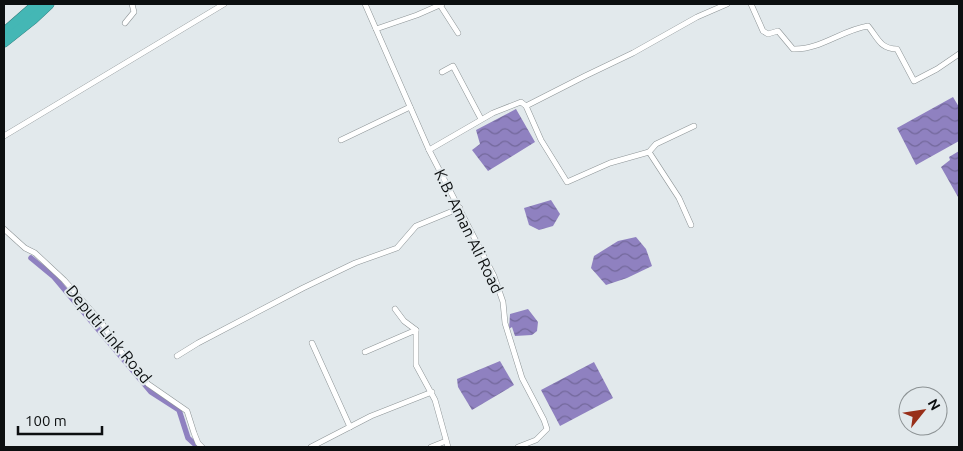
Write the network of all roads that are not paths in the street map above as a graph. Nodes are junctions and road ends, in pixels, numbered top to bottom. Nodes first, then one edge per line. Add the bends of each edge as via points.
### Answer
1 (46, 4) edge
2 (132, 4) edge
3 (224, 4) edge
4 (365, 4) edge
5 (441, 4) edge
6 (727, 4) edge
7 (751, 4) edge
8 (125, 23) dead end
9 (376, 28) junction
10 (4, 33) edge
11 (458, 33) dead end
12 (4, 42) edge
13 (959, 54) edge
14 (442, 72) dead end
15 (526, 106) junction
16 (410, 107) junction
17 (482, 119) junction
18 (694, 126) dead end
19 (4, 136) edge
20 (341, 140) dead end
21 (429, 150) junction
22 (649, 152) junction
23 (460, 208) junction
24 (692, 225) dead end
25 (4, 229) edge
26 (395, 309) dead end
27 (416, 330) junction
28 (312, 343) dead end
29 (365, 352) dead end
30 (177, 356) dead end
31 (432, 392) junction
32 (350, 426) junction
33 (446, 441) junction
34 (202, 447) edge
35 (311, 447) edge
36 (431, 447) edge
37 (448, 447) edge
38 (518, 447) edge

1 - 10 highway
1 - 12 highway
2 - 8 street via 134,12
3 - 19 street
4 - 9 street, K.B. Aman Ali Road
5 - 9 street
5 - 11 street
6 - 15 street
7 - 13 street via 763,31 768,34 778,31 793,49 803,50 868,26 882,46 897,49 914,80
9 - 16 street, K.B. Aman Ali Road
14 - 17 street via 453,66
15 - 17 street via 521,102
15 - 22 street via 541,140 566,182
16 - 20 street
16 - 21 street, K.B. Aman Ali Road
17 - 21 street
18 - 22 street via 656,144
21 - 23 street, K.B. Aman Ali Road
22 - 24 street via 679,198
23 - 30 street via 416,226 397,248 355,263 303,288
23 - 38 street, K.B. Aman Ali Road via 494,276 522,378 547,429 536,440
25 - 34 street, Deputi Link Road via 64,280 102,323 148,384 187,411
26 - 27 street
27 - 29 street
27 - 31 street via 416,365
28 - 32 street
31 - 32 street
31 - 33 street
32 - 35 street
33 - 36 street
33 - 37 street

